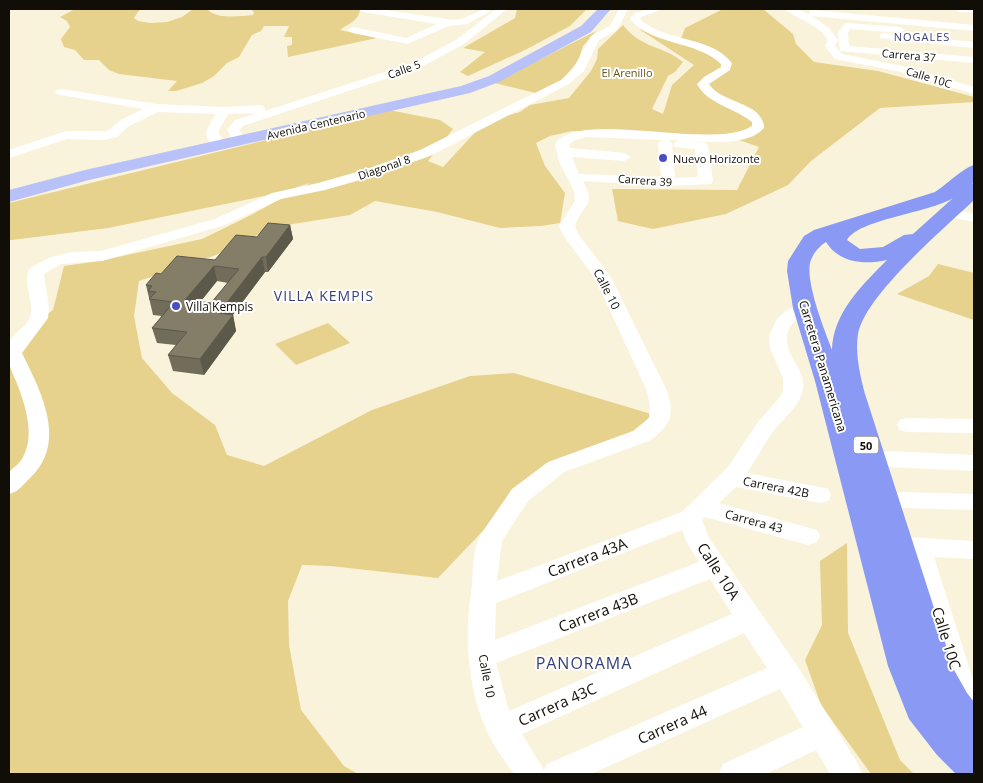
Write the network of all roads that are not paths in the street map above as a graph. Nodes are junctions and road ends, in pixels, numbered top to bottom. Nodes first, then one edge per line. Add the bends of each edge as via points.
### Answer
1 (363, 9) edge
2 (430, 9) edge
3 (464, 9) edge
4 (488, 9) edge
5 (502, 9) edge
6 (596, 9) edge
7 (605, 9) edge
8 (623, 9) edge
9 (658, 9) edge
10 (790, 9) edge
11 (832, 9) edge
12 (959, 9) edge
13 (974, 10) edge
14 (393, 11) edge
15 (876, 13) edge
16 (946, 13) dead end
17 (813, 14) dead end
18 (974, 16) edge
19 (419, 18) junction
20 (974, 21) edge
21 (450, 23) junction
22 (885, 25) junction
23 (974, 28) edge
24 (900, 30) junction
25 (974, 33) edge
26 (378, 35) junction
27 (845, 37) junction
28 (974, 38) edge
29 (925, 40) junction
30 (951, 43) junction
31 (974, 45) edge
32 (974, 52) edge
33 (859, 60) dead end
34 (974, 60) edge
35 (974, 70) edge
36 (974, 91) edge
37 (60, 92) dead end
38 (294, 106) junction
39 (156, 108) junction
40 (224, 110) junction
41 (239, 139) junction
42 (577, 140) dead end
43 (626, 143) junction
44 (665, 143) junction
45 (217, 144) junction
46 (564, 152) dead end
47 (9, 154) edge
48 (141, 160) junction
49 (974, 171) edge
50 (582, 172) dead end
51 (622, 175) junction
52 (668, 182) junction
53 (9, 189) edge
54 (974, 190) edge
55 (9, 196) edge
56 (953, 219) edge
57 (866, 220) junction
58 (805, 308) junction
59 (907, 425) dead end
60 (974, 426) edge
61 (888, 459) dead end
62 (974, 463) edge
63 (732, 478) junction
64 (9, 486) edge
65 (820, 496) dead end
66 (902, 500) dead end
67 (974, 502) edge
68 (695, 512) junction
69 (808, 536) dead end
70 (908, 546) junction
71 (974, 550) edge
72 (714, 567) junction
73 (483, 597) junction
74 (750, 618) junction
75 (481, 657) junction
76 (786, 673) junction
77 (501, 729) junction
78 (974, 731) edge
79 (822, 733) junction
80 (974, 763) edge
81 (846, 771) edge
82 (531, 774) edge
83 (558, 774) edge
84 (734, 774) edge

1 - 14 street
2 - 19 street
3 - 21 street
4 - 21 street via 464,22
5 - 38 street, Calle 5 via 460,42 417,65
6 - 41 main road, Avenida Centenario via 577,28 470,82
7 - 41 main road, Avenida Centenario via 586,29 471,88
8 - 64 street, Diagonal 8 via 614,28 595,38 578,72 565,82 425,152 369,173 278,196 220,222 102,256 73,257 46,265 36,272 39,318 13,352 33,399 39,445 32,462
9 - 43 street, Calle 10 via 635,19 650,29 723,58 726,68 706,80 704,88 747,112 758,121 758,128 738,137
10 - 36 street, Calle 10C via 830,34 833,40 830,46 839,57 902,69
11 - 15 street
12 - 13 street
14 - 19 street
14 - 26 street via 352,30
15 - 17 street
15 - 20 street
15 - 22 street
15 - 23 street
16 - 18 street
19 - 21 street
19 - 26 street
21 - 26 street via 407,41
22 - 24 street
22 - 25 street
24 - 27 street
24 - 29 street
27 - 29 street
27 - 30 street
27 - 34 street, Carrera 37
28 - 30 street
29 - 30 street
30 - 31 street
30 - 32 street
30 - 34 street
33 - 35 street
37 - 39 street, Calle 5
38 - 40 street, Calle 5
38 - 41 street, Calle 5 via 239,123 233,130
39 - 40 street, Calle 5
39 - 47 street via 124,123 112,134 66,134
40 - 45 street via 212,131
41 - 45 main road, Avenida Centenario
42 - 43 street
43 - 44 street
43 - 46 street
43 - 51 street
43 - 73 street, Calle 10 via 586,133 568,138 562,144 582,201 568,226 571,235 603,277 658,391 659,421 641,436 556,467 520,496 490,540
44 - 52 street
44 - 52 street, Carrera 39 via 701,146 706,181
45 - 48 main road, Avenida Centenario
48 - 53 main road, Avenida Centenario
48 - 55 main road, Avenida Centenario
49 - 57 highway, Carretera Panamericana / 50 via 942,196
50 - 51 street, Carrera 39
51 - 52 street, Carrera 39
54 - 56 highway, Carretera Panamericana / 50
56 - 57 highway via 883,255 864,256 841,248 836,240 841,232
56 - 70 highway, Carretera Panamericana / 50 via 857,307 844,345 848,382
57 - 58 highway, Carretera Panamericana / 50 via 822,235 802,253 798,271
58 - 63 street via 786,319 778,331 779,348 794,377 791,397 766,426
58 - 80 highway, Carretera Panamericana / 50 via 831,390 907,666 923,706
59 - 60 street
61 - 62 street
63 - 65 street, Carrera 42B
63 - 68 street
66 - 67 street
68 - 69 street, Carrera 43
68 - 72 street, Calle 10A via 698,541
68 - 73 street, Carrera 43A
70 - 71 street
70 - 78 highway, Carretera Panamericana / 50 via 936,674 953,706
72 - 74 street, Calle 10A
72 - 75 street, Carrera 43B
73 - 75 street, Calle 10
74 - 76 street, Calle 10A
74 - 77 street, Carrera 43C
75 - 77 street, Calle 10
76 - 79 street, Calle 10A
76 - 83 street, Carrera 44
77 - 82 street, Calle 10
79 - 81 street, Calle 10A
79 - 84 street

